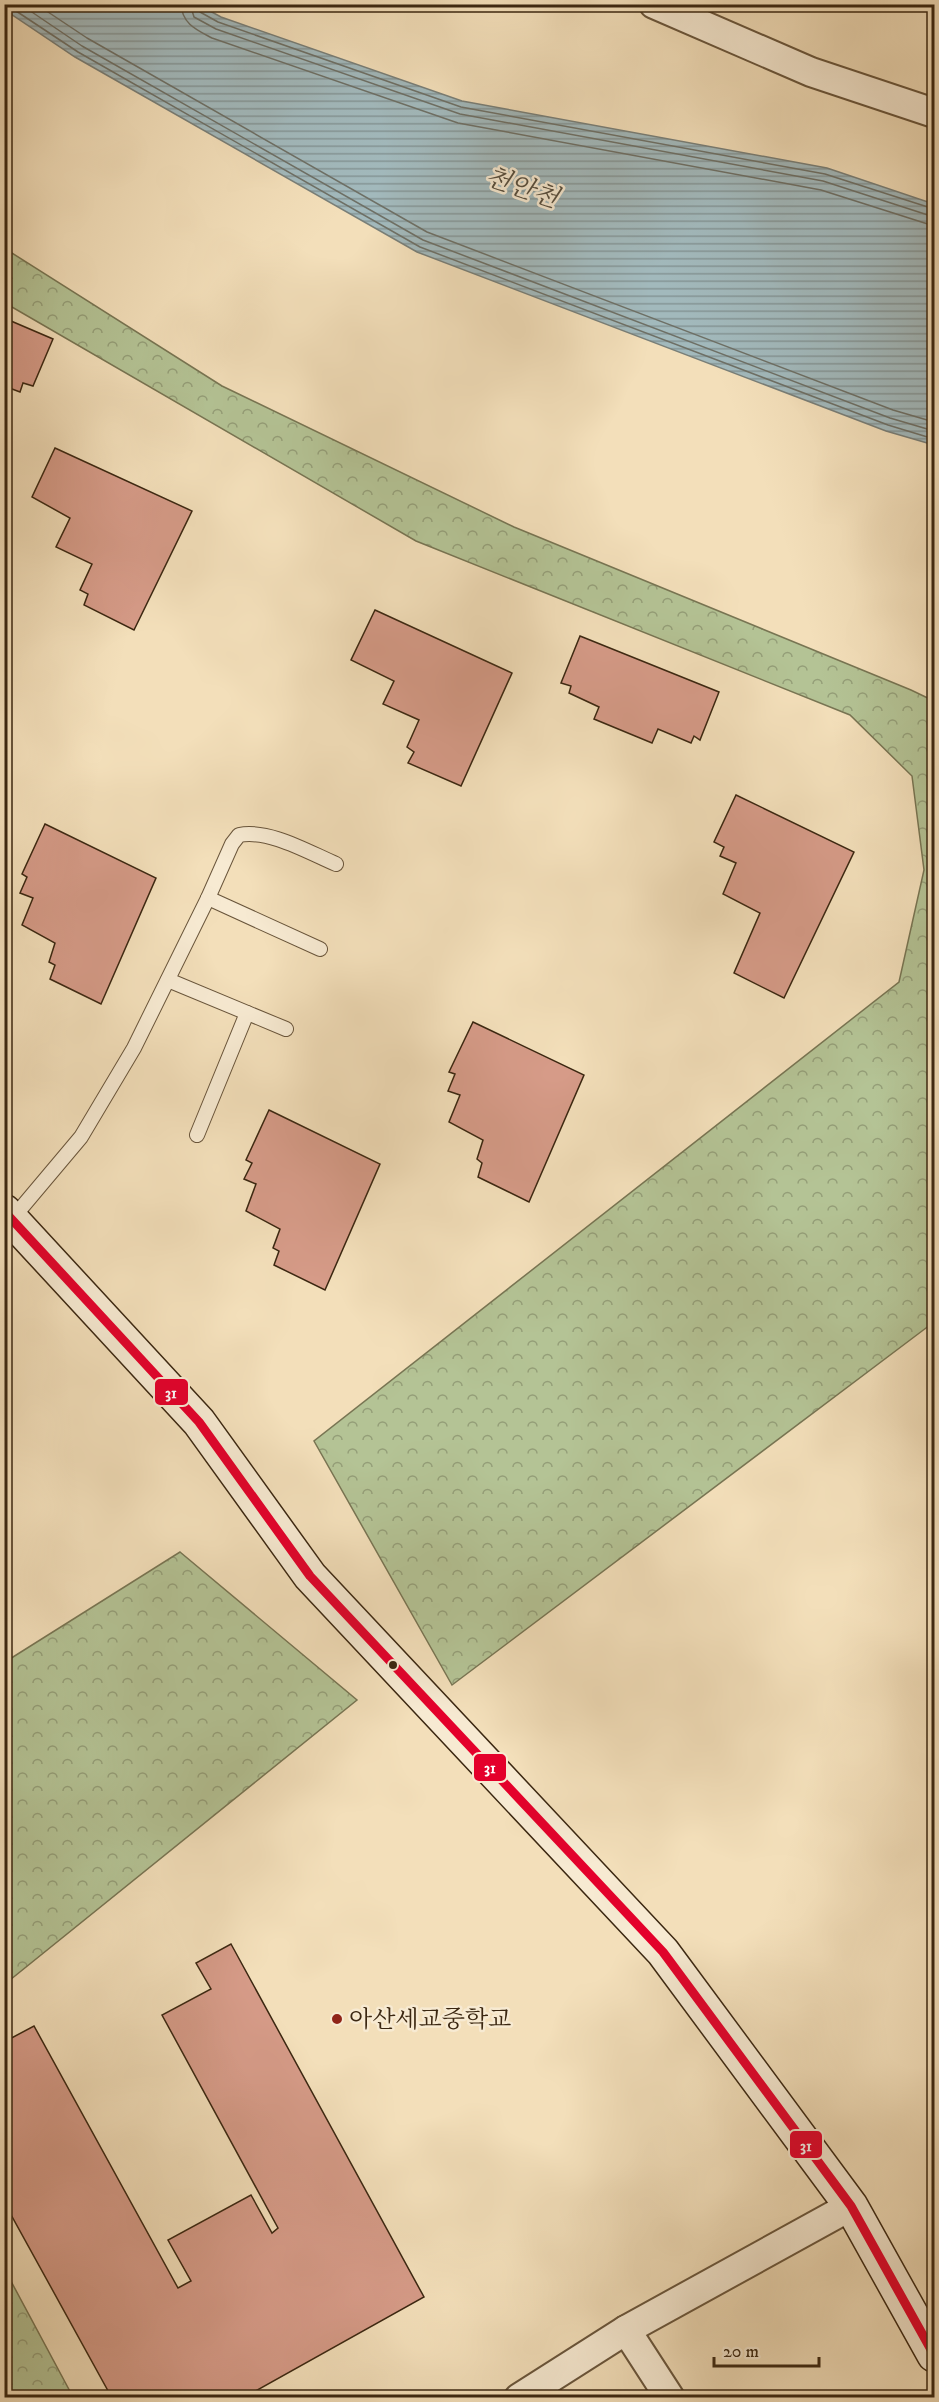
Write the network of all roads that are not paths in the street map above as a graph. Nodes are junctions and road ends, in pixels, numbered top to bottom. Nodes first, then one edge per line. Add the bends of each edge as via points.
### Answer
1 (654, 4) edge
2 (934, 113) edge
3 (336, 864) dead end
4 (208, 898) junction
5 (320, 949) dead end
6 (168, 980) junction
7 (247, 1013) junction
8 (286, 1029) dead end
9 (197, 1135) dead end
10 (8, 1215) edge
11 (851, 2206) junction
12 (626, 2330) junction
13 (934, 2355) edge
14 (519, 2397) edge
15 (669, 2397) edge

1 - 2 street via 811,72
3 - 4 lane via 266,835 239,835
4 - 5 lane
4 - 6 lane
6 - 7 lane
6 - 10 lane via 134,1048 81,1137
7 - 8 lane
7 - 9 lane
10 - 11 street via 199,1422 310,1576 663,1952
11 - 12 street
11 - 13 street
12 - 14 street
12 - 15 street

